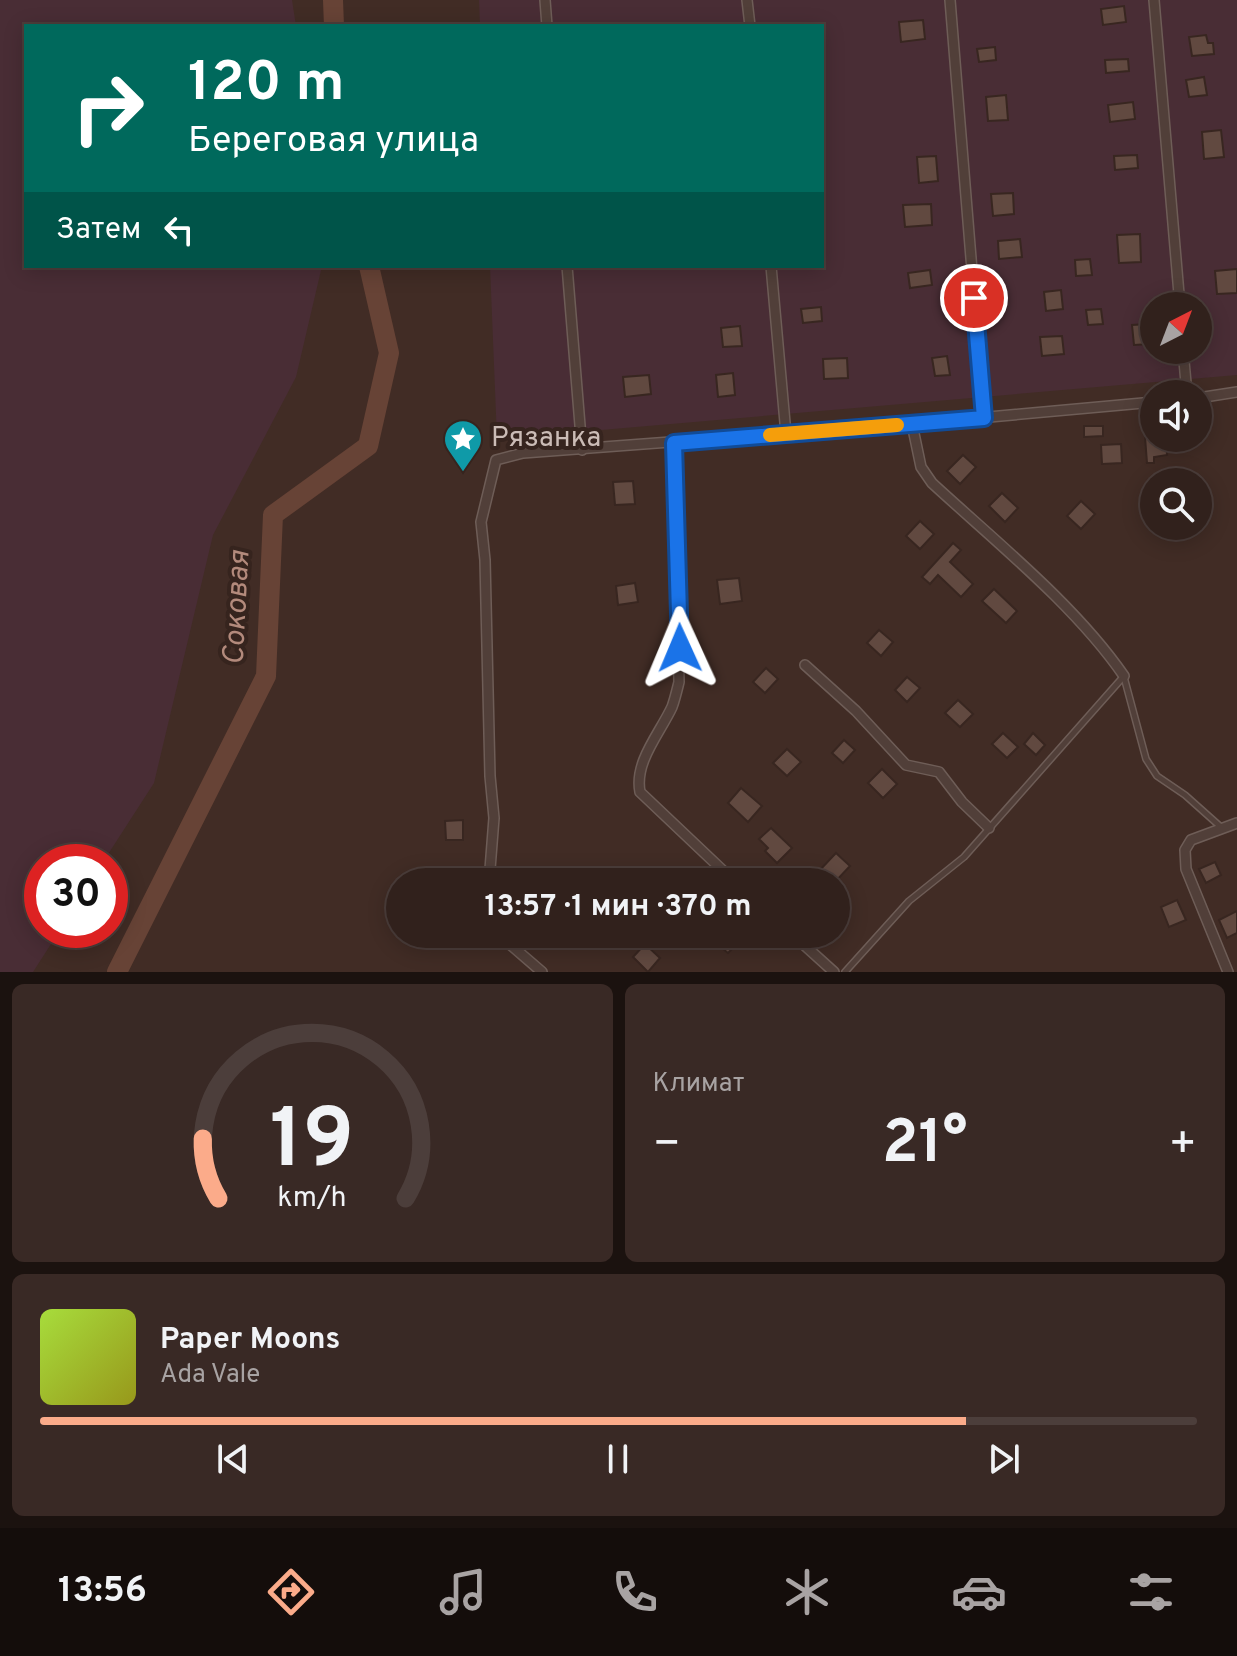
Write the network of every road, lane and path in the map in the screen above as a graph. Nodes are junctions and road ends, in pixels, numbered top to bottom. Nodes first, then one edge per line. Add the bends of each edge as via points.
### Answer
1 (545, 0) edge
2 (747, 0) edge
3 (950, 0) edge
4 (1154, 0) edge
5 (547, 24) edge
6 (750, 24) edge
7 (567, 268) edge
8 (771, 268) edge
9 (1179, 292) edge
10 (1237, 392) edge
11 (1212, 396) edge
12 (1140, 403) edge
13 (984, 418) junction
14 (912, 424) junction
15 (786, 434) junction
16 (674, 443) junction
17 (582, 450) junction
18 (805, 665) dead end
19 (1124, 676) junction
20 (1237, 823) edge
21 (989, 828) junction
22 (1222, 828) junction
23 (490, 868) edge
24 (720, 868) edge
25 (514, 948) edge
26 (807, 948) edge
27 (542, 972) edge
28 (834, 972) edge
29 (845, 972) edge
30 (1228, 972) edge

1 - 5 street
2 - 6 street
3 - 13 street
4 - 9 street
7 - 17 street
8 - 15 street
10 - 11 street
12 - 13 street
13 - 14 street
14 - 15 street
14 - 19 street via 921,467 932,483 1075,617
15 - 16 street
16 - 17 street
16 - 24 street via 679,682 638,781 640,792
17 - 23 street via 496,460 481,522 494,818
18 - 21 street via 906,765 939,772
19 - 21 lane
19 - 22 lane via 1151,768
20 - 22 street
21 - 29 lane via 964,857 909,901
22 - 30 street via 1191,840 1185,850 1186,869
25 - 27 street
26 - 28 street

